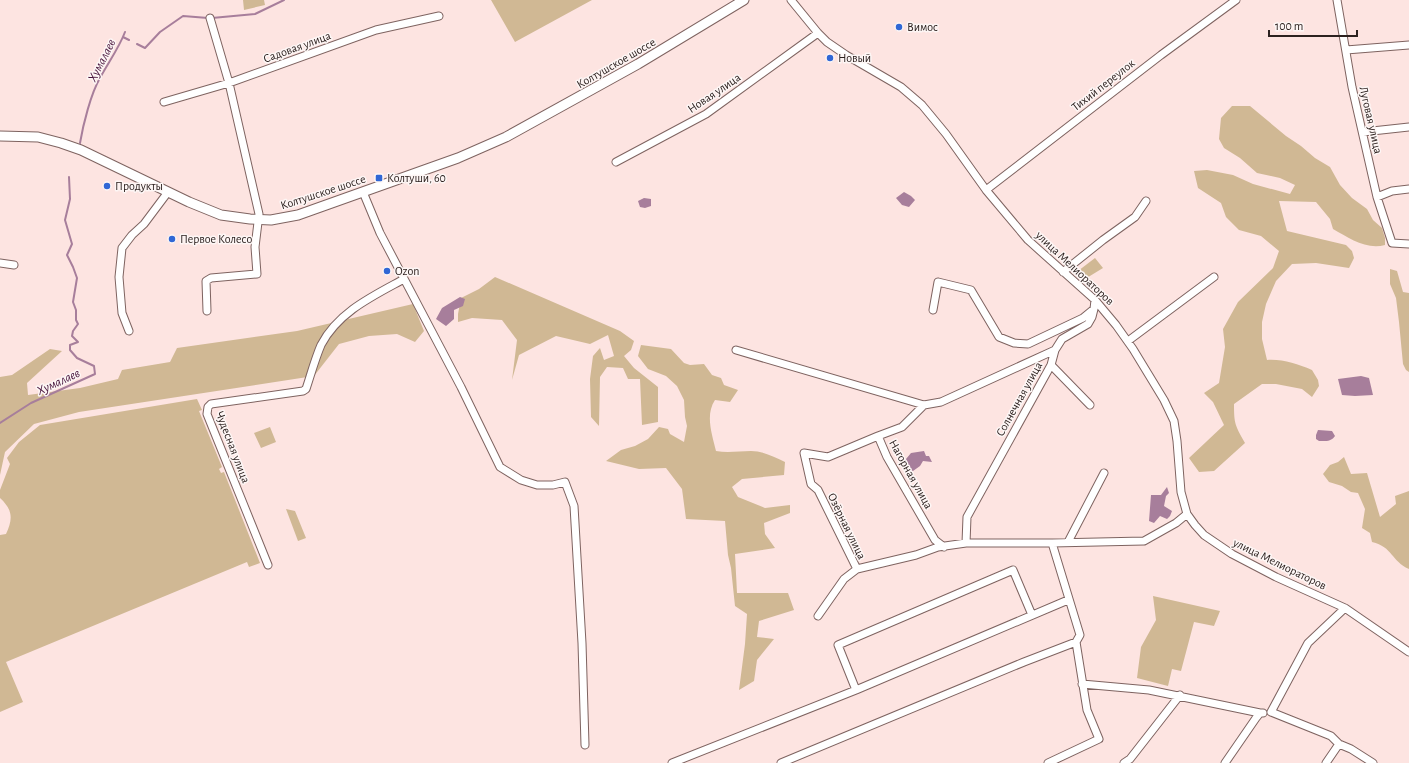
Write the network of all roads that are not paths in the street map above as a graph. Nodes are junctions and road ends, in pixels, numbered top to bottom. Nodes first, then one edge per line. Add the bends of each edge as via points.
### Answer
1 (744, 0) edge
2 (791, 0) edge
3 (1236, 0) edge
4 (1337, 0) edge
5 (439, 16) dead end
6 (210, 18) dead end
7 (818, 33) junction
8 (1409, 45) edge
9 (1346, 50) junction
10 (229, 83) junction
11 (164, 102) dead end
12 (1409, 127) edge
13 (1363, 132) junction
14 (0, 136) edge
15 (616, 162) dead end
16 (1409, 189) edge
17 (986, 190) junction
18 (168, 192) junction
19 (363, 192) junction
20 (1377, 197) junction
21 (1146, 201) dead end
22 (258, 220) junction
23 (1409, 244) edge
24 (0, 263) edge
25 (14, 265) dead end
26 (1063, 272) junction
27 (1214, 277) dead end
28 (404, 279) junction
29 (1095, 300) junction
30 (1094, 309) junction
31 (933, 310) dead end
32 (207, 311) dead end
33 (129, 331) dead end
34 (1128, 341) junction
35 (736, 350) dead end
36 (1055, 350) junction
37 (1051, 365) junction
38 (924, 405) junction
39 (1090, 405) dead end
40 (878, 436) junction
41 (1104, 473) dead end
42 (1187, 514) junction
43 (1068, 542) junction
44 (966, 543) junction
45 (1052, 543) junction
46 (944, 546) junction
47 (268, 566) dead end
48 (857, 570) junction
49 (1068, 600) junction
50 (1345, 608) junction
51 (1032, 615) junction
52 (818, 616) dead end
53 (1076, 642) junction
54 (1409, 652) edge
55 (1082, 684) junction
56 (856, 690) junction
57 (1180, 695) junction
58 (1271, 712) junction
59 (1260, 713) junction
60 (1339, 744) junction
61 (585, 745) dead end
62 (672, 763) edge
63 (781, 763) edge
64 (1048, 763) edge
65 (1124, 763) edge
66 (1226, 763) edge
67 (1326, 763) edge
68 (1373, 763) edge

1 - 19 main road, Колтушское шоссе via 638,64 506,137 458,158
2 - 7 street, улица Мелиораторов
3 - 17 street, Тихий переулок via 1161,54
4 - 9 street, Луговая улица
5 - 10 street, Садовая улица via 376,30
6 - 10 street
7 - 15 street, Новая улица via 706,114
7 - 17 street, улица Мелиораторов via 846,55 912,95 946,134
8 - 9 street
9 - 13 street, Луговая улица
10 - 11 street, Садовая улица
10 - 22 street via 259,214
12 - 13 street
13 - 20 street, Луговая улица
14 - 18 main road, Колтушское шоссе via 38,137 61,143
16 - 20 street via 1392,191
17 - 26 street, улица Мелиораторов via 1028,240
18 - 22 main road, Колтушское шоссе via 221,215
18 - 33 street via 122,248 119,277 122,313
19 - 22 main road, Колтушское шоссе via 292,217
19 - 28 street via 380,233
20 - 23 street, Луговая улица via 1392,243
21 - 26 street via 1135,217
22 - 32 street via 255,247 257,274 211,278 206,281
24 - 25 street
26 - 29 street, улица Мелиораторов
27 - 34 street
28 - 47 street, Чудесная улица via 352,309 339,321 321,346 306,389 303,391 211,404 208,407 207,414
28 - 61 street via 462,387 500,467 521,480 537,485 565,482 574,506
29 - 30 street
29 - 34 street, улица Мелиораторов
30 - 31 street via 1083,318 1028,344 999,338 971,290 938,282
30 - 36 street via 1088,324 1062,339
34 - 42 street, улица Мелиораторов via 1174,421 1181,492
35 - 38 street
36 - 37 street, Солнечная улица
36 - 38 street, Солнечная улица via 940,402
37 - 39 street
37 - 44 street, Солнечная улица via 967,517
38 - 40 street, Нагорная улица via 902,427
40 - 46 street, Нагорная улица via 887,457 935,540
40 - 48 street, Озёрная улица via 828,457 804,453 811,484 818,490
41 - 43 street
42 - 43 street, Озёрная улица via 1144,541
42 - 50 street, улица Мелиораторов via 1204,535 1232,554
43 - 45 street, Озёрная улица
44 - 45 street, Озёрная улица
44 - 46 street, Озёрная улица
45 - 49 street
46 - 48 street, Озёрная улица
48 - 52 street via 844,579
49 - 51 street
49 - 53 street via 1080,636
50 - 54 street, улица Мелиораторов
50 - 58 street via 1308,643
51 - 56 street
51 - 56 street via 1013,570 838,645
53 - 55 street
53 - 63 street
55 - 57 street
55 - 64 street via 1087,710 1099,739
56 - 62 street
57 - 59 street
57 - 65 street via 1130,759
58 - 59 street
58 - 60 street via 1331,736
59 - 66 street
60 - 67 street
60 - 68 street

